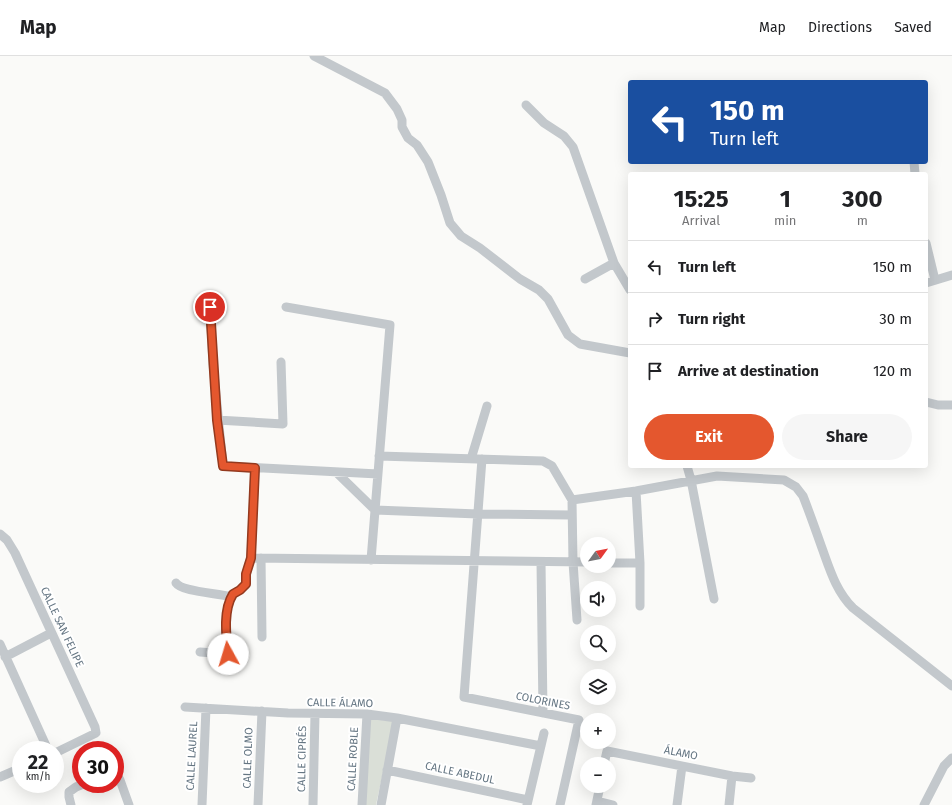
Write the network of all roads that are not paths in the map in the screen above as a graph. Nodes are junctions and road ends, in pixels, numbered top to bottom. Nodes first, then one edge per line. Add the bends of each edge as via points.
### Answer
1 (314, 56) edge
2 (526, 105) dead end
3 (928, 251) edge
4 (614, 263) junction
5 (952, 275) edge
6 (585, 279) dead end
7 (935, 280) junction
8 (928, 283) edge
9 (628, 284) edge
10 (286, 306) dead end
11 (210, 307) dead end
12 (628, 353) edge
13 (281, 362) dead end
14 (928, 402) edge
15 (952, 405) edge
16 (487, 406) dead end
17 (217, 420) junction
18 (379, 456) junction
19 (471, 459) junction
20 (482, 459) junction
21 (255, 468) junction
22 (688, 468) edge
23 (336, 472) junction
24 (378, 474) junction
25 (691, 480) junction
26 (636, 491) junction
27 (572, 500) junction
28 (375, 510) junction
29 (478, 514) junction
30 (571, 515) junction
31 (0, 534) edge
32 (251, 558) junction
33 (261, 558) junction
34 (371, 560) junction
35 (475, 561) junction
36 (541, 562) junction
37 (573, 562) junction
38 (580, 562) edge
39 (616, 563) edge
40 (640, 564) junction
41 (176, 583) dead end
42 (231, 596) junction
43 (714, 599) dead end
44 (640, 606) dead end
45 (577, 620) dead end
46 (51, 633) junction
47 (262, 637) dead end
48 (0, 644) edge
49 (200, 652) dead end
50 (5, 657) junction
51 (952, 686) edge
52 (185, 707) dead end
53 (206, 708) junction
54 (262, 711) junction
55 (543, 713) junction
56 (315, 714) junction
57 (367, 714) junction
58 (397, 718) junction
59 (544, 733) dead end
60 (44, 741) edge
61 (541, 746) junction
62 (64, 749) edge
63 (606, 757) edge
64 (952, 758) edge
65 (682, 766) junction
66 (387, 770) junction
67 (12, 772) edge
68 (732, 776) junction
69 (0, 777) edge
70 (751, 778) dead end
71 (72, 790) edge
72 (124, 791) edge
73 (598, 793) edge
74 (528, 802) edge
75 (596, 803) edge
76 (71, 805) edge
77 (129, 805) edge
78 (202, 805) edge
79 (258, 805) edge
80 (313, 805) edge
81 (362, 805) edge
82 (381, 805) edge
83 (560, 805) edge
84 (613, 805) edge
85 (677, 805) edge
86 (729, 805) edge
87 (924, 805) edge

1 - 12 street via 385,93 397,109 408,138 417,145 428,162 450,223 461,236 539,290 548,299 568,335 580,344
2 - 4 street via 544,123 564,136 573,147
3 - 7 street
4 - 6 street
4 - 9 street
5 - 7 street
7 - 8 street
10 - 18 street via 390,325
11 - 17 street
13 - 17 street via 284,424
14 - 15 street
16 - 19 street
17 - 21 street via 223,466
18 - 19 street
18 - 24 street
19 - 20 street
20 - 27 street via 543,461 552,466
20 - 29 street
21 - 23 street
21 - 32 street
22 - 25 street
23 - 24 street
23 - 28 street
24 - 28 street
25 - 26 street
25 - 43 street
25 - 51 street via 717,476 784,480 796,487 803,496 830,571 845,600
26 - 27 street
26 - 40 street
27 - 30 street
28 - 29 street
28 - 34 street
29 - 30 street
29 - 35 street
30 - 37 street
31 - 46 street, CALLE SAN FELIPE via 15,553
32 - 33 street
32 - 42 street via 246,584
33 - 34 street
33 - 47 street
34 - 35 street
35 - 36 street
35 - 55 street, COLORINES via 464,697
36 - 37 street
36 - 55 street
37 - 38 street
37 - 45 street
39 - 40 street
40 - 44 street
41 - 42 street via 195,591
42 - 49 street via 226,634 228,657
46 - 50 street
46 - 62 street, CALLE SAN FELIPE via 96,733
48 - 50 street
50 - 60 street
52 - 53 street, CALLE ÁLAMO
53 - 54 street, CALLE ÁLAMO
53 - 78 street, CALLE LAUREL
54 - 56 street, CALLE ÁLAMO
54 - 79 street, CALLE OLMO
55 - 83 street, COLORINES via 578,720
56 - 57 street, CALLE ÁLAMO
56 - 80 street, CALLE CIPRÉS
57 - 58 street, CALLE ÁLAMO
57 - 81 street, CALLE ROBLE
58 - 61 street, CALLE ÁLAMO
58 - 66 street
59 - 61 street
61 - 74 street
63 - 65 street, ÁLAMO via 607,751
64 - 87 street via 944,766
65 - 68 street, ÁLAMO
65 - 85 street
66 - 74 street, CALLE ABEDUL
66 - 82 street
67 - 69 street
68 - 70 street, ÁLAMO
68 - 86 street
71 - 76 street via 68,797
72 - 77 street
73 - 75 street
75 - 84 street

